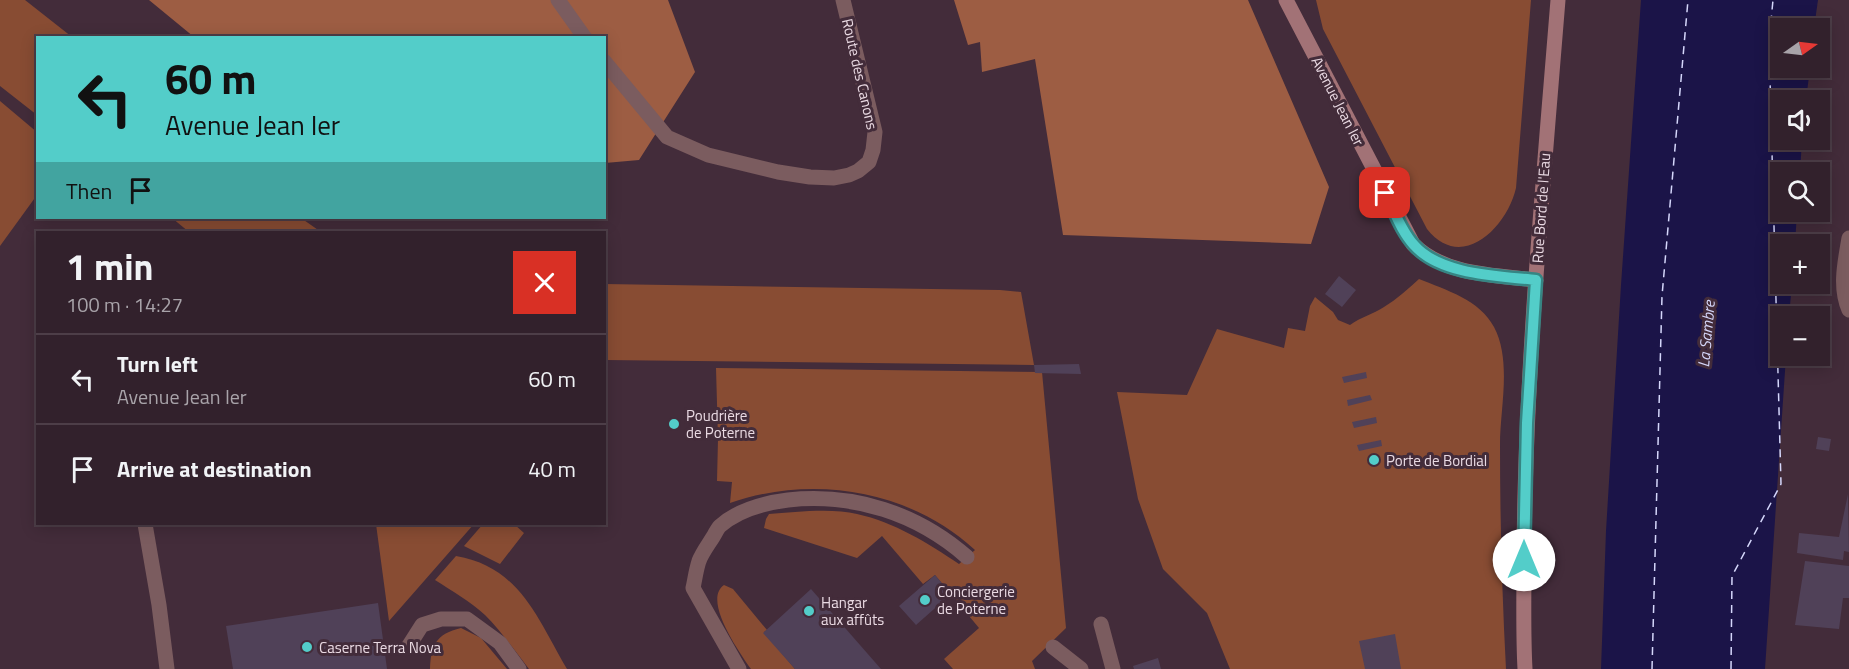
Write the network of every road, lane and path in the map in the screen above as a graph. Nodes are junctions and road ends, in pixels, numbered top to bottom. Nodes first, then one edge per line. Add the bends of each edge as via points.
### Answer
1 (558, 0) edge
2 (843, 0) edge
3 (1286, 0) edge
4 (1558, 0) edge
5 (584, 36) edge
6 (606, 63) edge
7 (1849, 238) edge
8 (1536, 280) junction
9 (1849, 310) edge
10 (145, 525) edge
11 (967, 557) dead end
12 (1101, 624) dead end
13 (408, 647) dead end
14 (1053, 647) dead end
15 (167, 669) edge
16 (519, 669) edge
17 (739, 669) edge
18 (1081, 669) edge
19 (1113, 669) edge
20 (1525, 669) edge

1 - 5 street
2 - 6 street, Route des Canons via 875,132 868,162 849,176 810,177 778,172 708,155 667,137
3 - 8 main road, Avenue Jean Ier via 1413,244 1422,254 1442,264
4 - 8 main road, Rue Bord de l'Eau
7 - 9 street via 1844,270 1844,299
8 - 20 main road, Rue Bord de l'Eau via 1526,450
10 - 15 street
11 - 17 street via 916,523 863,503 797,499 744,510 719,527 700,559 693,588
12 - 19 street
13 - 16 street via 422,625 441,619 467,619 500,643
14 - 18 street

